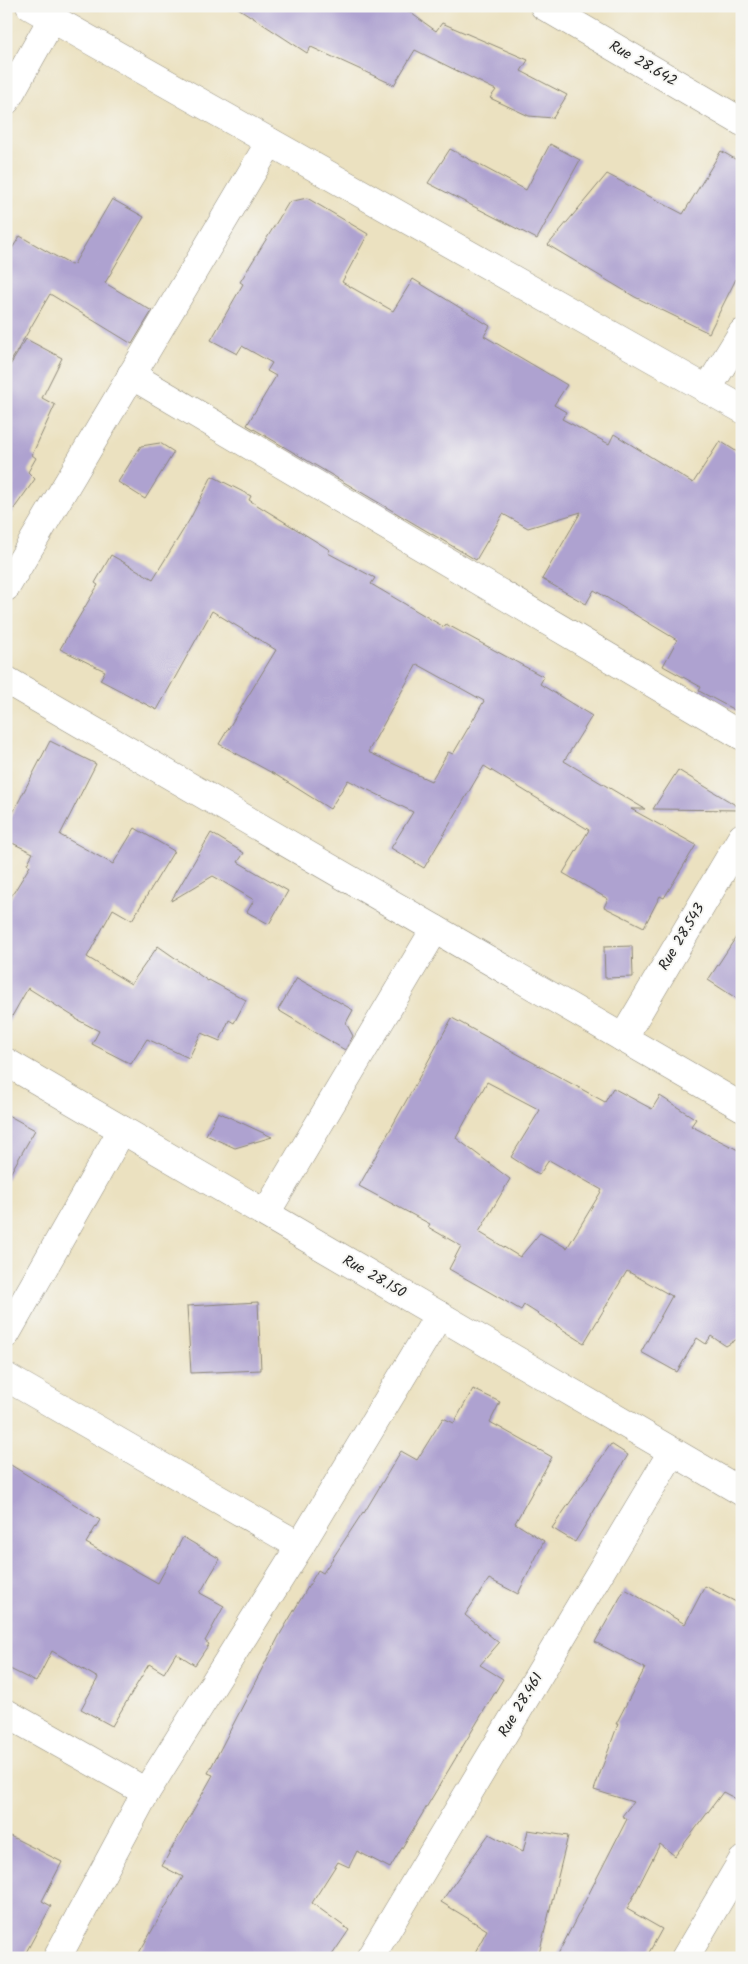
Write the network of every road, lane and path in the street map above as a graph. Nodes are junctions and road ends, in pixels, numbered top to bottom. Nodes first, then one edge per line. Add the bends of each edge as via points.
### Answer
1 (544, 6) edge
2 (41, 13) edge
3 (6, 101) edge
4 (742, 122) edge
5 (270, 142) junction
6 (742, 333) edge
7 (131, 376) junction
8 (707, 390) junction
9 (742, 409) edge
10 (6, 587) edge
11 (6, 680) edge
12 (742, 736) edge
13 (742, 836) edge
14 (435, 929) junction
15 (623, 1038) junction
16 (6, 1062) edge
17 (742, 1107) edge
18 (122, 1130) junction
19 (266, 1214) junction
20 (439, 1315) junction
21 (6, 1334) edge
22 (6, 1377) edge
23 (672, 1452) junction
24 (742, 1492) edge
25 (300, 1546) junction
26 (6, 1713) edge
27 (146, 1792) junction
28 (742, 1861) edge
29 (57, 1958) edge
30 (370, 1958) edge
31 (685, 1958) edge

1 - 4 street, Rue 28.642
2 - 3 street
2 - 5 street
5 - 7 street
5 - 8 street
6 - 8 street
7 - 10 street
7 - 12 street
8 - 9 street
11 - 14 street
13 - 15 street, Rue 28.543
14 - 15 street
14 - 19 street
15 - 17 street
16 - 18 street, Rue 28.150
18 - 19 street, Rue 28.150
18 - 21 street
19 - 20 street, Rue 28.150
20 - 23 street, Rue 28.150
20 - 25 street
22 - 25 street
23 - 24 street, Rue 28.150
23 - 30 street, Rue 28.461
25 - 27 street
26 - 27 street
27 - 29 street
28 - 31 street

